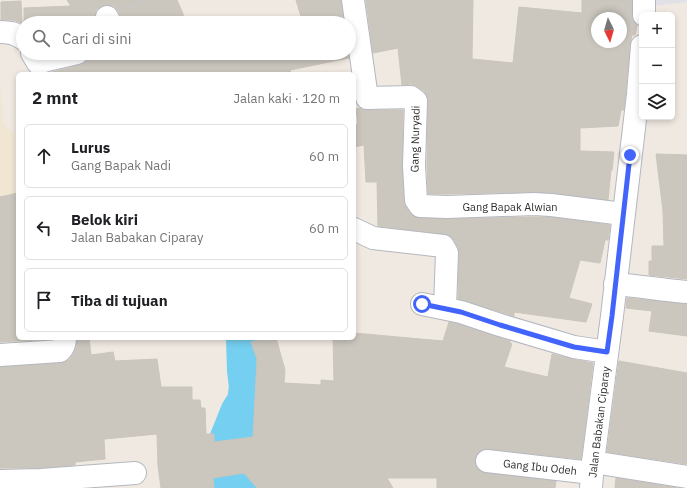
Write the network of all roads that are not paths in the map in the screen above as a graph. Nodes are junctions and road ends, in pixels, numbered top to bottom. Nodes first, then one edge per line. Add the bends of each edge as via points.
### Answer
1 (353, 0) edge
2 (644, 0) edge
3 (644, 12) edge
4 (354, 16) edge
5 (0, 32) edge
6 (16, 34) edge
7 (356, 42) edge
8 (642, 48) edge
9 (36, 60) edge
10 (47, 60) edge
11 (360, 99) edge
12 (420, 206) joint
13 (623, 214) junction
14 (356, 231) edge
15 (615, 284) junction
16 (687, 292) edge
17 (422, 304) dead end
18 (445, 308) junction
19 (65, 340) edge
20 (607, 352) junction
21 (0, 355) edge
22 (487, 461) dead end
23 (135, 473) dead end
24 (592, 474) edge
25 (687, 477) edge
26 (0, 480) edge

1 - 4 street, Gang Nuryadi
2 - 3 street
5 - 6 street
7 - 11 street, Gang Nuryadi
8 - 13 street, Jalan Babakan Ciparay
9 - 10 street via 38,63
11 - 12 street, Gang Nuryadi via 411,98 416,101 414,166 416,200
12 - 13 street, Gang Bapak Alwian via 534,204
13 - 15 street, Jalan Babakan Ciparay
14 - 18 street via 374,238 443,246 447,253
15 - 16 street
15 - 20 street, Jalan Babakan Ciparay
17 - 18 street
18 - 20 street via 574,347
19 - 21 street via 60,351
20 - 24 street, Jalan Babakan Ciparay
22 - 24 street, Gang Ibu Odeh
23 - 26 street via 41,480
24 - 25 street, Gang Ibu Odeh via 618,465

